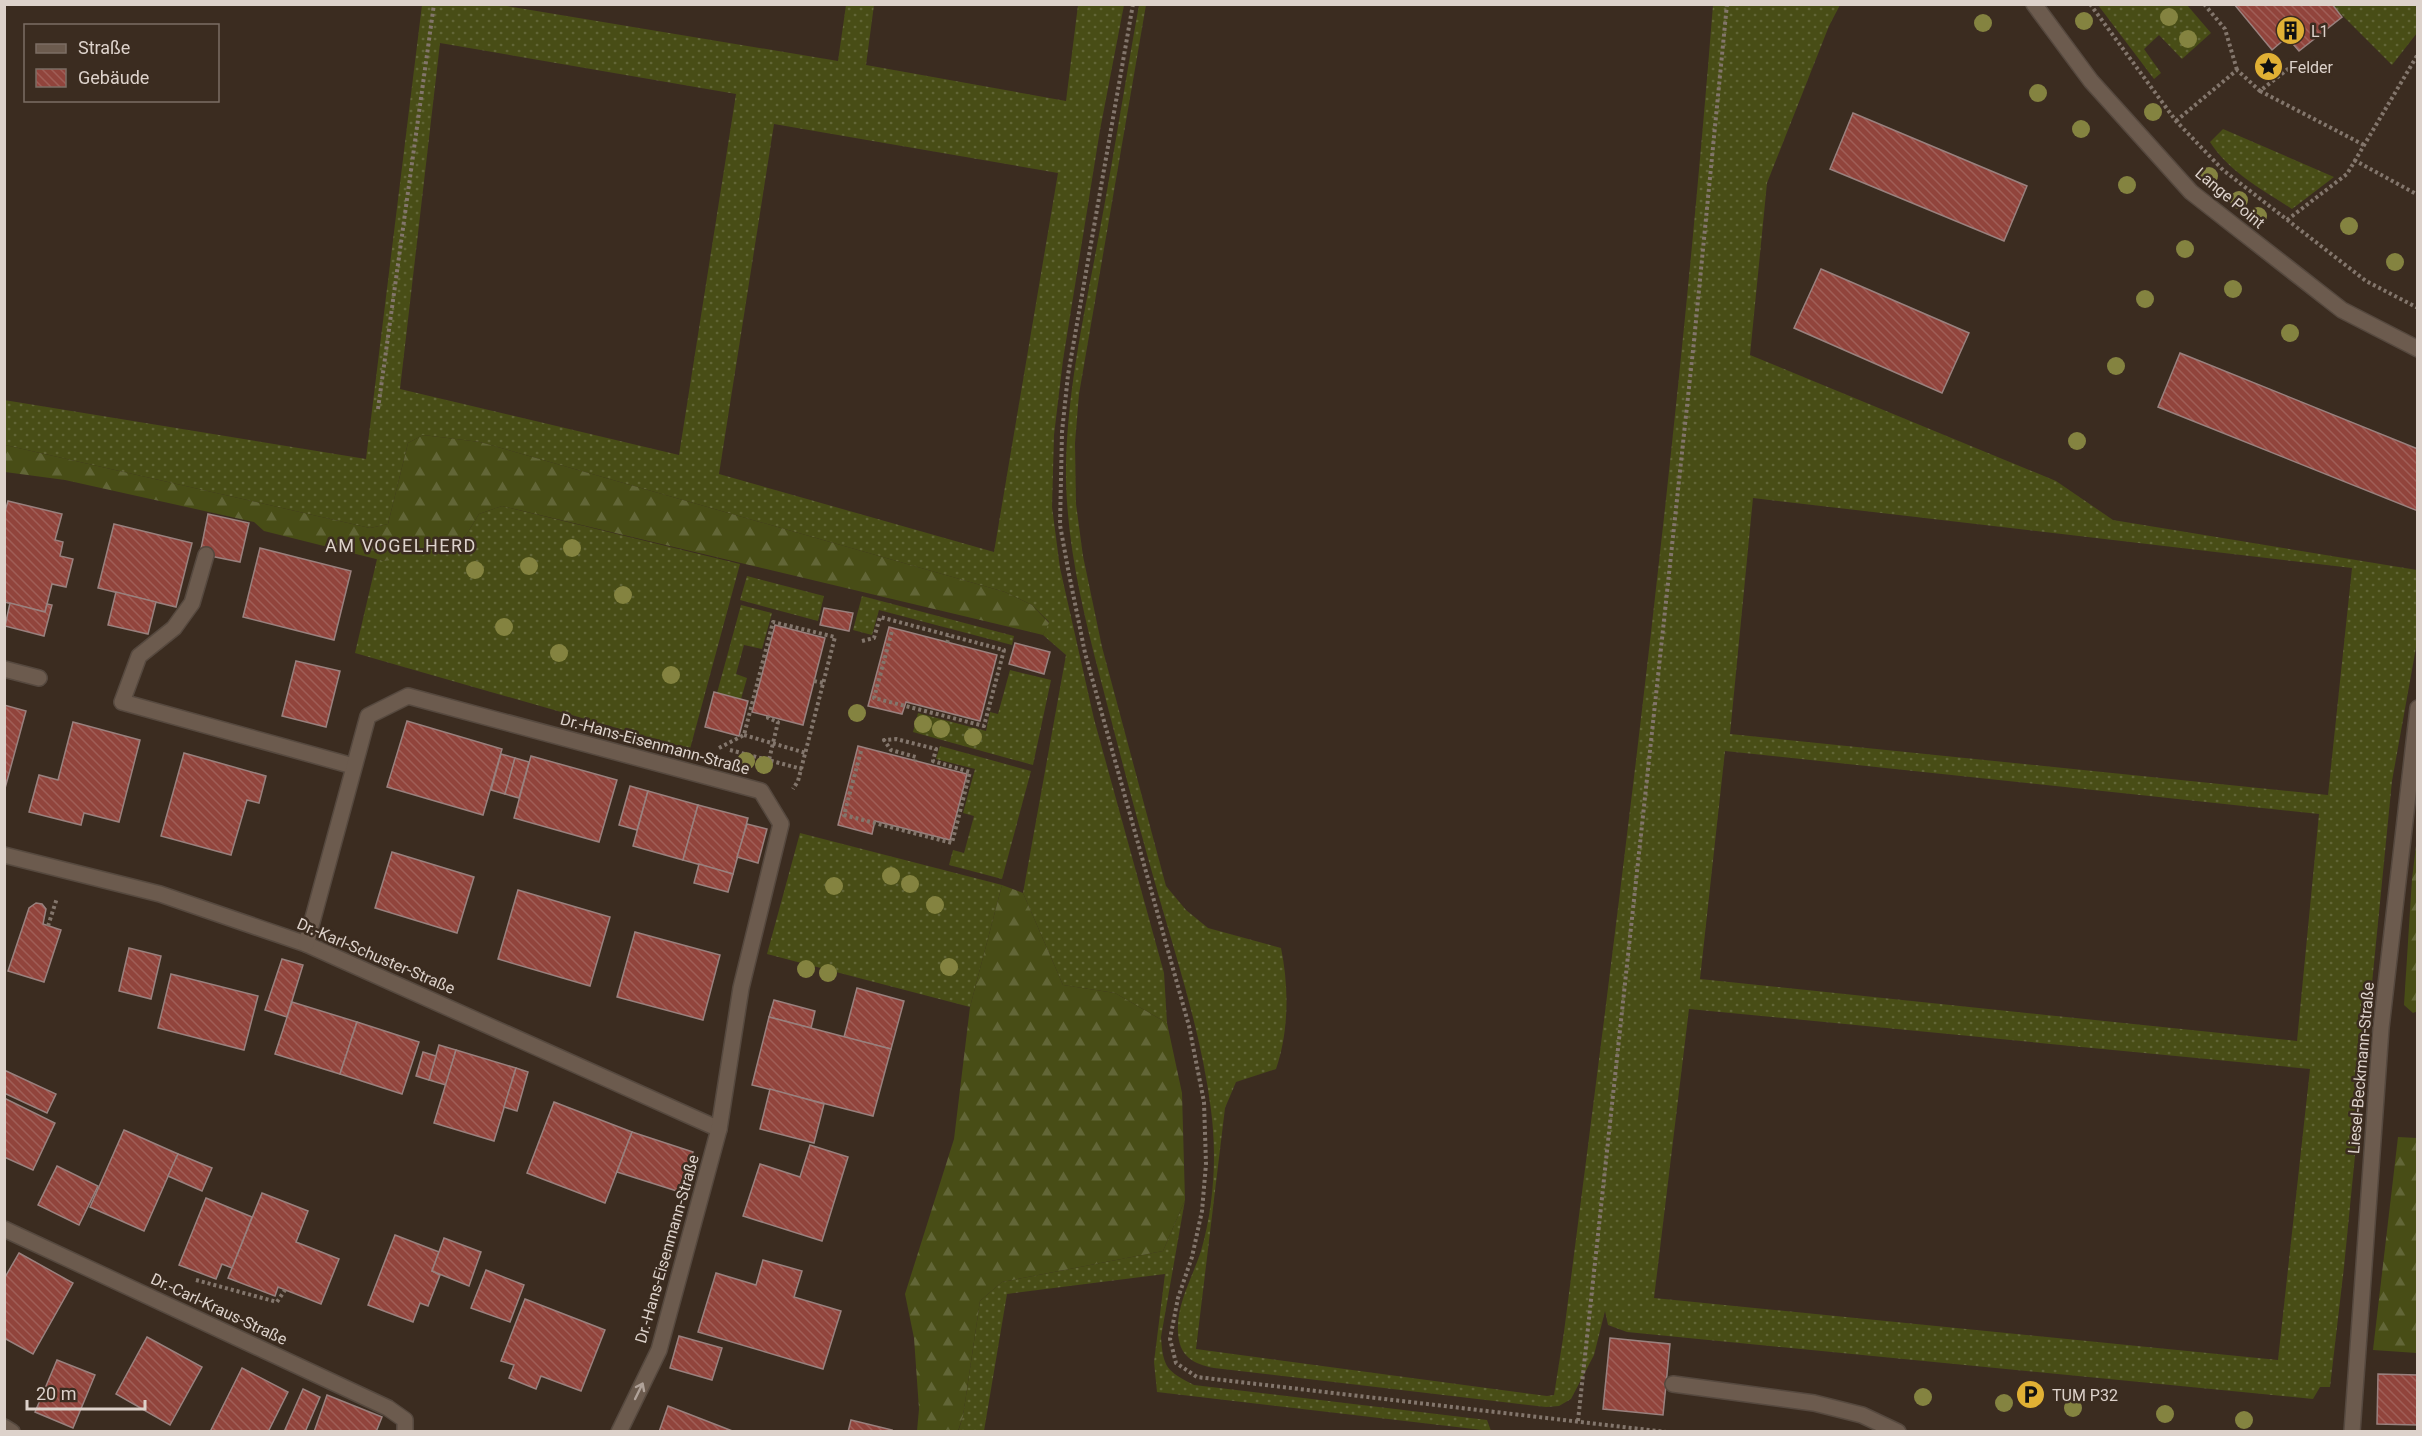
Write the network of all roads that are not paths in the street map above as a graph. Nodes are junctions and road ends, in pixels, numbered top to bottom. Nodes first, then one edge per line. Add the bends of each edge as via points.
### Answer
1 (2034, 4) edge
2 (2418, 349) edge
3 (206, 555) dead end
4 (4, 669) edge
5 (39, 678) dead end
6 (2418, 708) edge
7 (353, 766) junction
8 (4, 855) edge
9 (306, 944) junction
10 (719, 1129) junction
11 (4, 1229) edge
12 (1673, 1384) dead end
13 (4, 1427) edge
14 (12, 1431) edge
15 (405, 1431) edge
16 (619, 1431) edge
17 (1898, 1431) edge
18 (2352, 1431) edge

1 - 2 street, Lange Point via 2091,81 2191,192 2342,310
3 - 7 street via 192,603 174,628 139,656 122,702
4 - 5 street
6 - 18 street, Liesel-Beckmann-Straße via 2380,1028
7 - 9 street, Dr.-Hans-Eisenmann-Straße
7 - 10 street, Dr.-Hans-Eisenmann-Straße via 368,716 408,696 761,791 781,824 741,988
8 - 9 street, Dr.-Karl-Schuster-Straße via 160,894
9 - 10 street, Dr.-Karl-Schuster-Straße
16 -> 10 street, Dr.-Hans-Eisenmann-Straße via 659,1350
11 - 15 street, Dr.-Carl-Kraus-Straße via 388,1408 405,1420
12 - 17 street via 1814,1403 1862,1415
13 - 14 street

